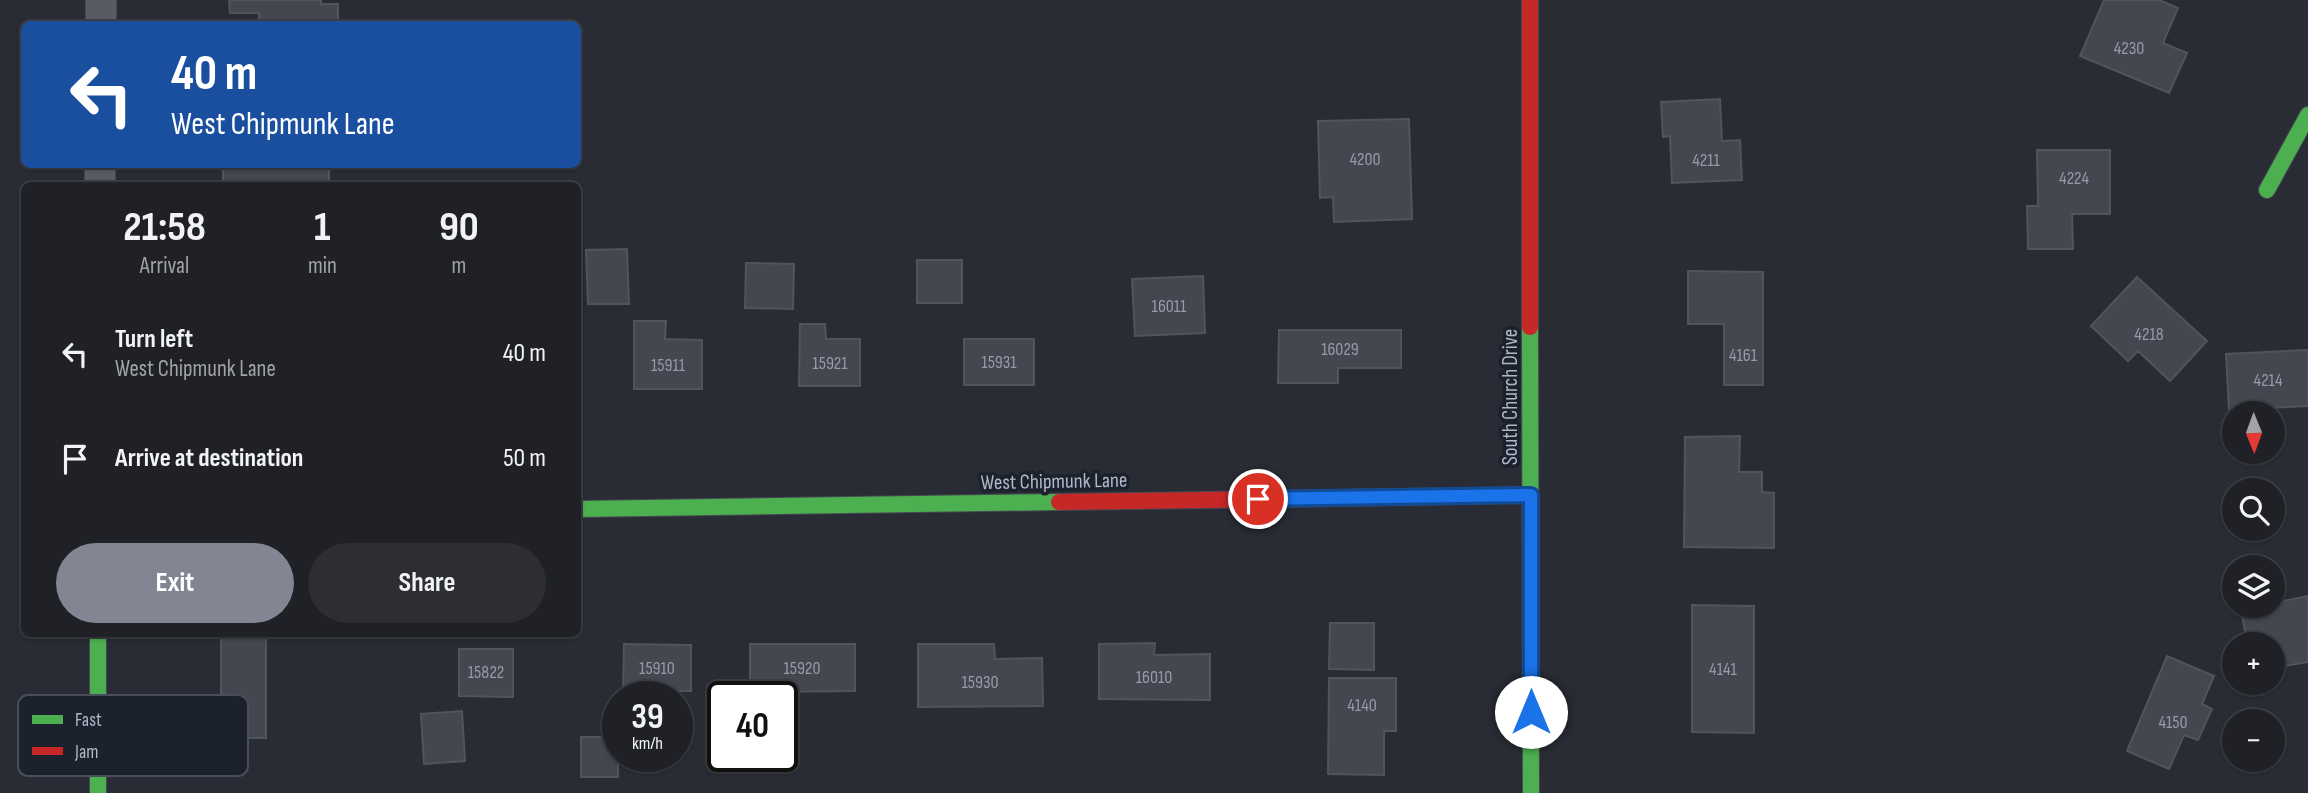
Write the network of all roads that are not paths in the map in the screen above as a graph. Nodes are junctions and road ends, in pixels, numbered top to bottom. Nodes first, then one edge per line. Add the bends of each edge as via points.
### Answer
1 (101, 0) edge
2 (1530, 0) edge
3 (101, 21) edge
4 (2308, 115) edge
5 (2267, 190) dead end
6 (1531, 495) junction
7 (581, 509) edge
8 (98, 637) edge
9 (98, 695) edge
10 (1531, 793) edge

1 - 3 street
2 - 6 street, South Church Drive
4 - 5 street
6 - 7 street, West Chipmunk Lane
6 - 10 street, South Church Drive
8 - 9 street

